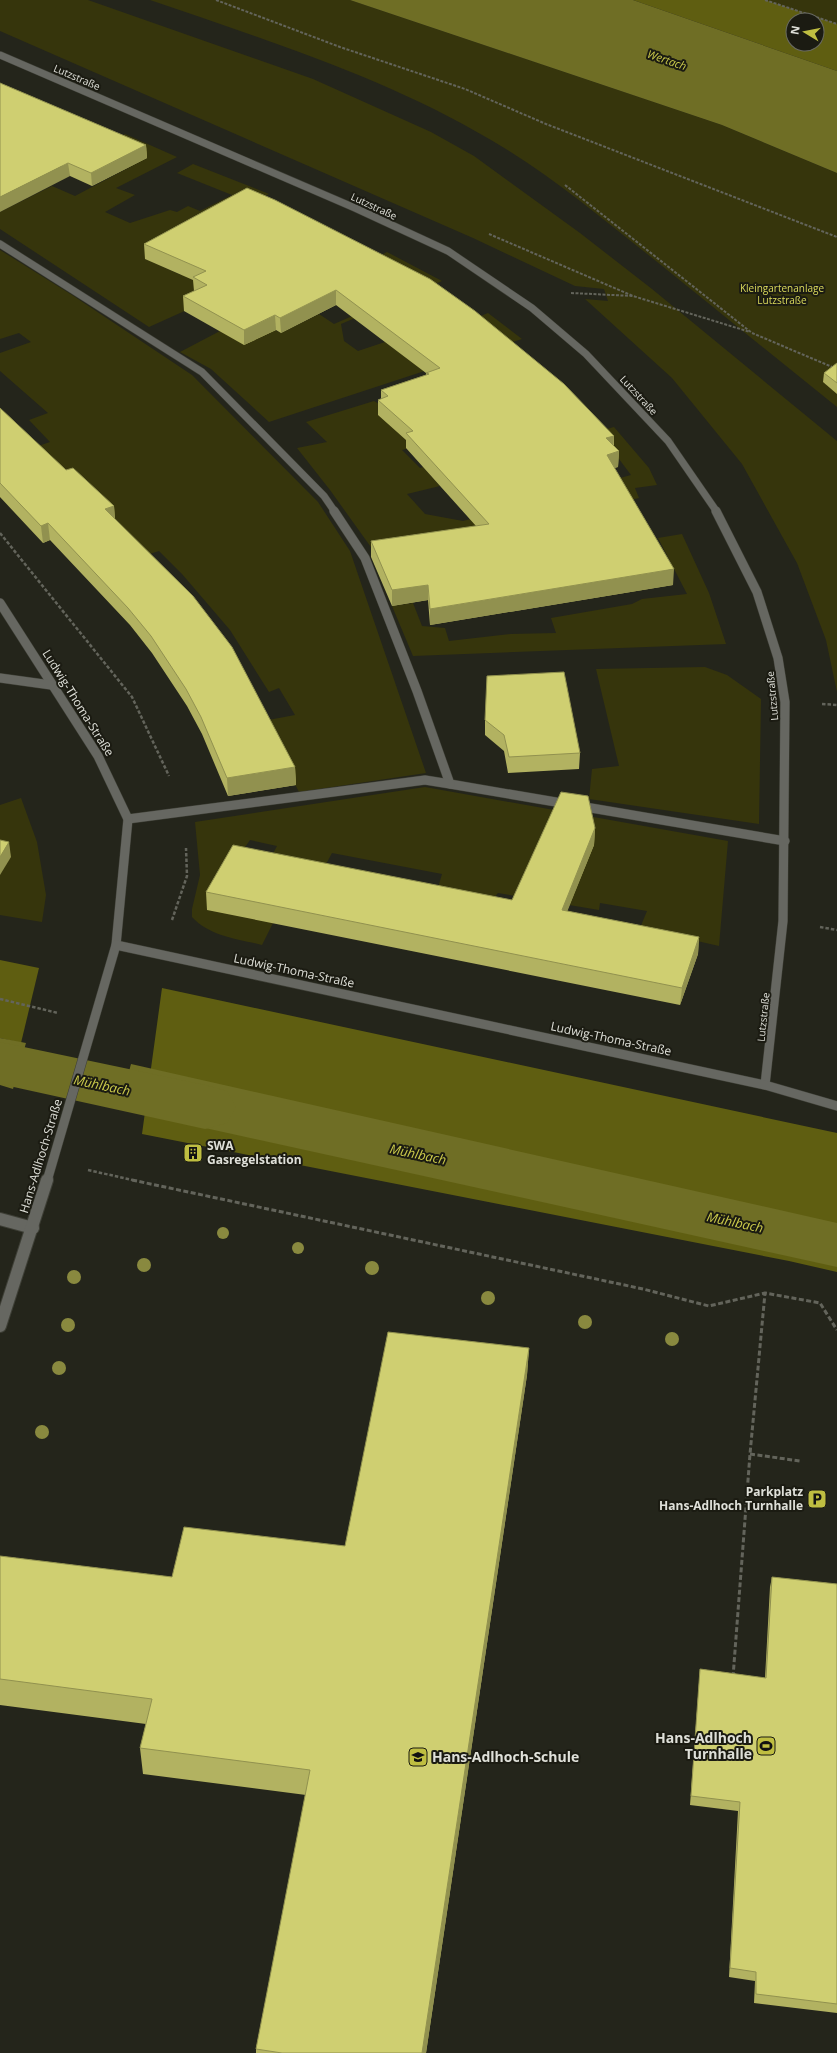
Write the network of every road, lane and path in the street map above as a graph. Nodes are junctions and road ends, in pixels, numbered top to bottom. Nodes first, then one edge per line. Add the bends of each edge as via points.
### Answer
1 (216, 0) edge
2 (765, 0) edge
3 (837, 24) edge
4 (0, 55) edge
5 (565, 186) dead end
6 (837, 236) edge
7 (0, 244) edge
8 (532, 308) junction
9 (752, 333) junction
10 (837, 369) edge
11 (0, 603) edge
12 (0, 678) edge
13 (51, 685) junction
14 (450, 784) junction
15 (128, 819) junction
16 (785, 841) junction
17 (116, 945) junction
18 (0, 999) edge
19 (94, 1022) junction
20 (765, 1086) junction
21 (837, 1106) edge
22 (52, 1163) junction
23 (0, 1219) edge
24 (33, 1228) junction
25 (765, 1293) junction
26 (0, 1326) edge
27 (837, 1330) edge
28 (750, 1454) junction
29 (800, 1461) dead end
30 (732, 1683) edge

1 - 6 path via 266,20 465,89 546,124
2 - 3 path
4 - 8 street, Lutzstraße via 348,205 448,251
5 - 9 path
7 - 14 street via 202,372 324,496 365,558
8 - 9 path via 570,293 633,296
8 - 16 street, Lutzstraße via 586,354 668,441 718,514 757,592 778,658 784,702
9 - 10 path
11 - 13 street, Ludwig-Thoma-Straße
12 - 13 street
13 - 15 street, Ludwig-Thoma-Straße via 98,756
14 - 15 street via 424,780
14 - 16 street
15 - 17 street
16 - 20 street, Lutzstraße via 783,921
17 - 19 street, Hans-Adlhoch-Straße
17 - 20 street, Ludwig-Thoma-Straße
18 - 19 path
19 - 22 street, Hans-Adlhoch-Straße
20 - 21 street, Ludwig-Thoma-Straße
22 - 24 street, Hans-Adlhoch-Straße
22 - 25 path via 709,1306
23 - 24 street
24 - 26 street, Hans-Adlhoch-Straße
25 - 27 path via 820,1303
25 - 28 path
28 - 29 path
28 - 30 path

